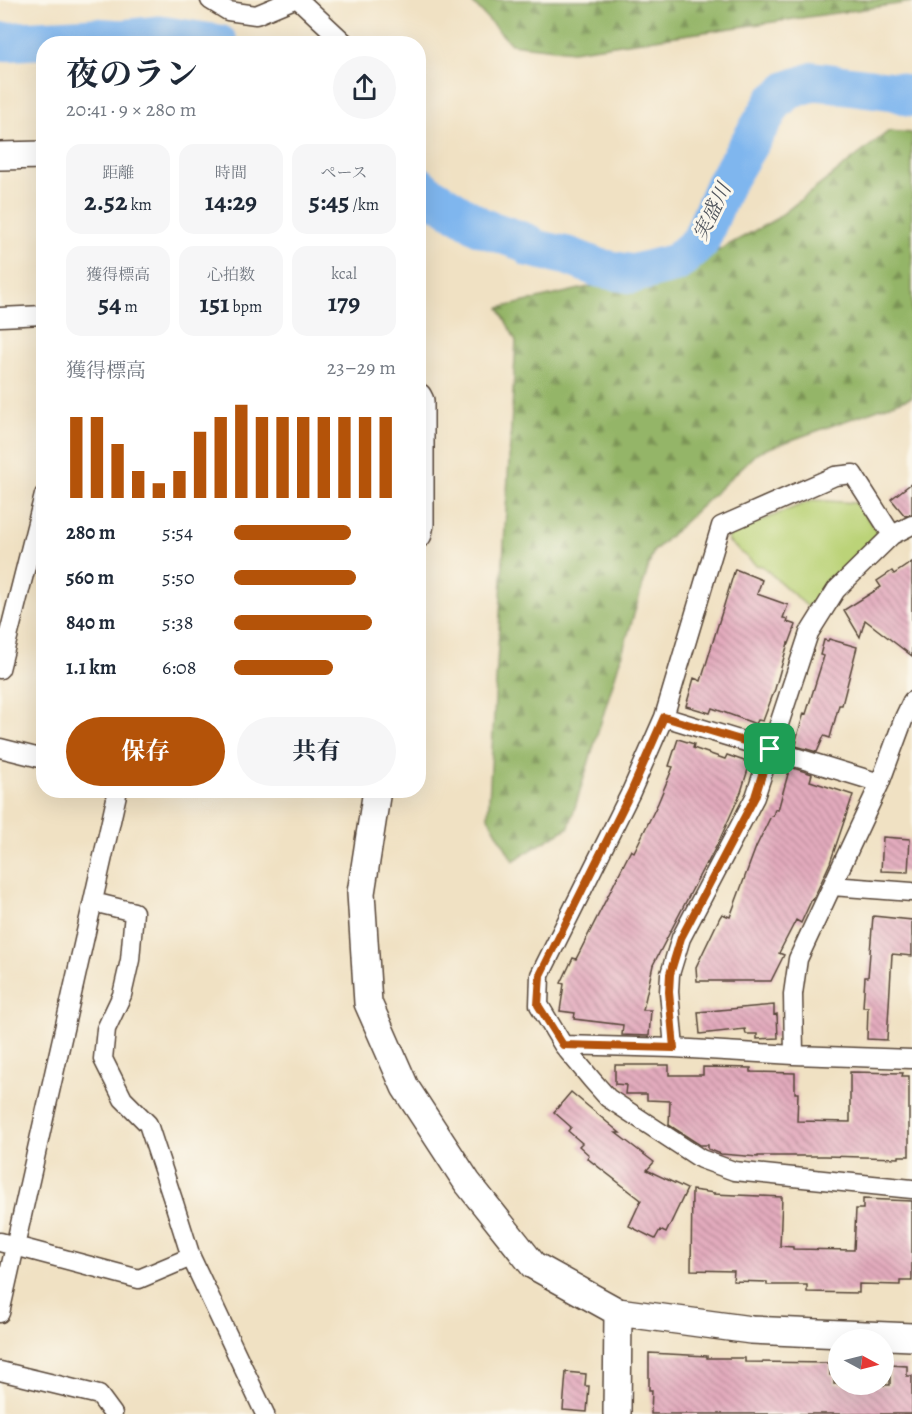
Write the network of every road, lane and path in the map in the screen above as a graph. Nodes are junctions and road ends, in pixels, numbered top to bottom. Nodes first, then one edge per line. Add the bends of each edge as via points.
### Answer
1 (210, 0) edge
2 (292, 0) edge
3 (299, 0) edge
4 (337, 36) edge
5 (36, 155) edge
6 (0, 156) edge
7 (36, 315) edge
8 (0, 317) edge
9 (912, 525) edge
10 (36, 527) edge
11 (892, 535) junction
12 (0, 669) edge
13 (912, 701) edge
14 (664, 717) junction
15 (0, 748) edge
16 (770, 749) junction
17 (36, 757) edge
18 (880, 783) junction
19 (116, 798) edge
20 (376, 798) edge
21 (832, 886) junction
22 (912, 892) edge
23 (93, 902) junction
24 (563, 1045) junction
25 (674, 1048) junction
26 (794, 1055) junction
27 (912, 1059) edge
28 (912, 1189) edge
29 (7, 1244) edge
30 (190, 1257) junction
31 (618, 1312) junction
32 (0, 1313) edge
33 (912, 1337) edge
34 (0, 1371) edge
35 (113, 1414) edge
36 (265, 1414) edge
37 (617, 1414) edge

1 - 2 street via 228,11 256,15
3 - 4 street
5 - 6 street
7 - 8 street
9 - 11 street
10 - 12 street
11 - 14 street via 853,474 835,476 721,526
11 - 16 street via 836,590 809,633
13 - 18 street
14 - 16 street
14 - 24 street via 540,975 538,1005
15 - 17 street
16 - 18 street
16 - 25 street via 755,797 681,938 670,974
18 - 21 street
19 - 23 street
20 - 31 street via 361,892 369,1003 405,1087 467,1182 533,1265
21 - 22 street
21 - 26 street via 798,958 793,994
23 - 29 street
23 - 30 street via 134,912 130,960 122,995 106,1029 104,1059 123,1099 148,1124
24 - 25 street
24 - 28 street via 608,1098 701,1160 734,1172
25 - 26 street
26 - 27 street
29 - 30 street via 139,1279
29 - 32 street
30 - 36 street
31 - 33 street via 751,1330
31 - 37 street
34 - 35 street via 99,1395

